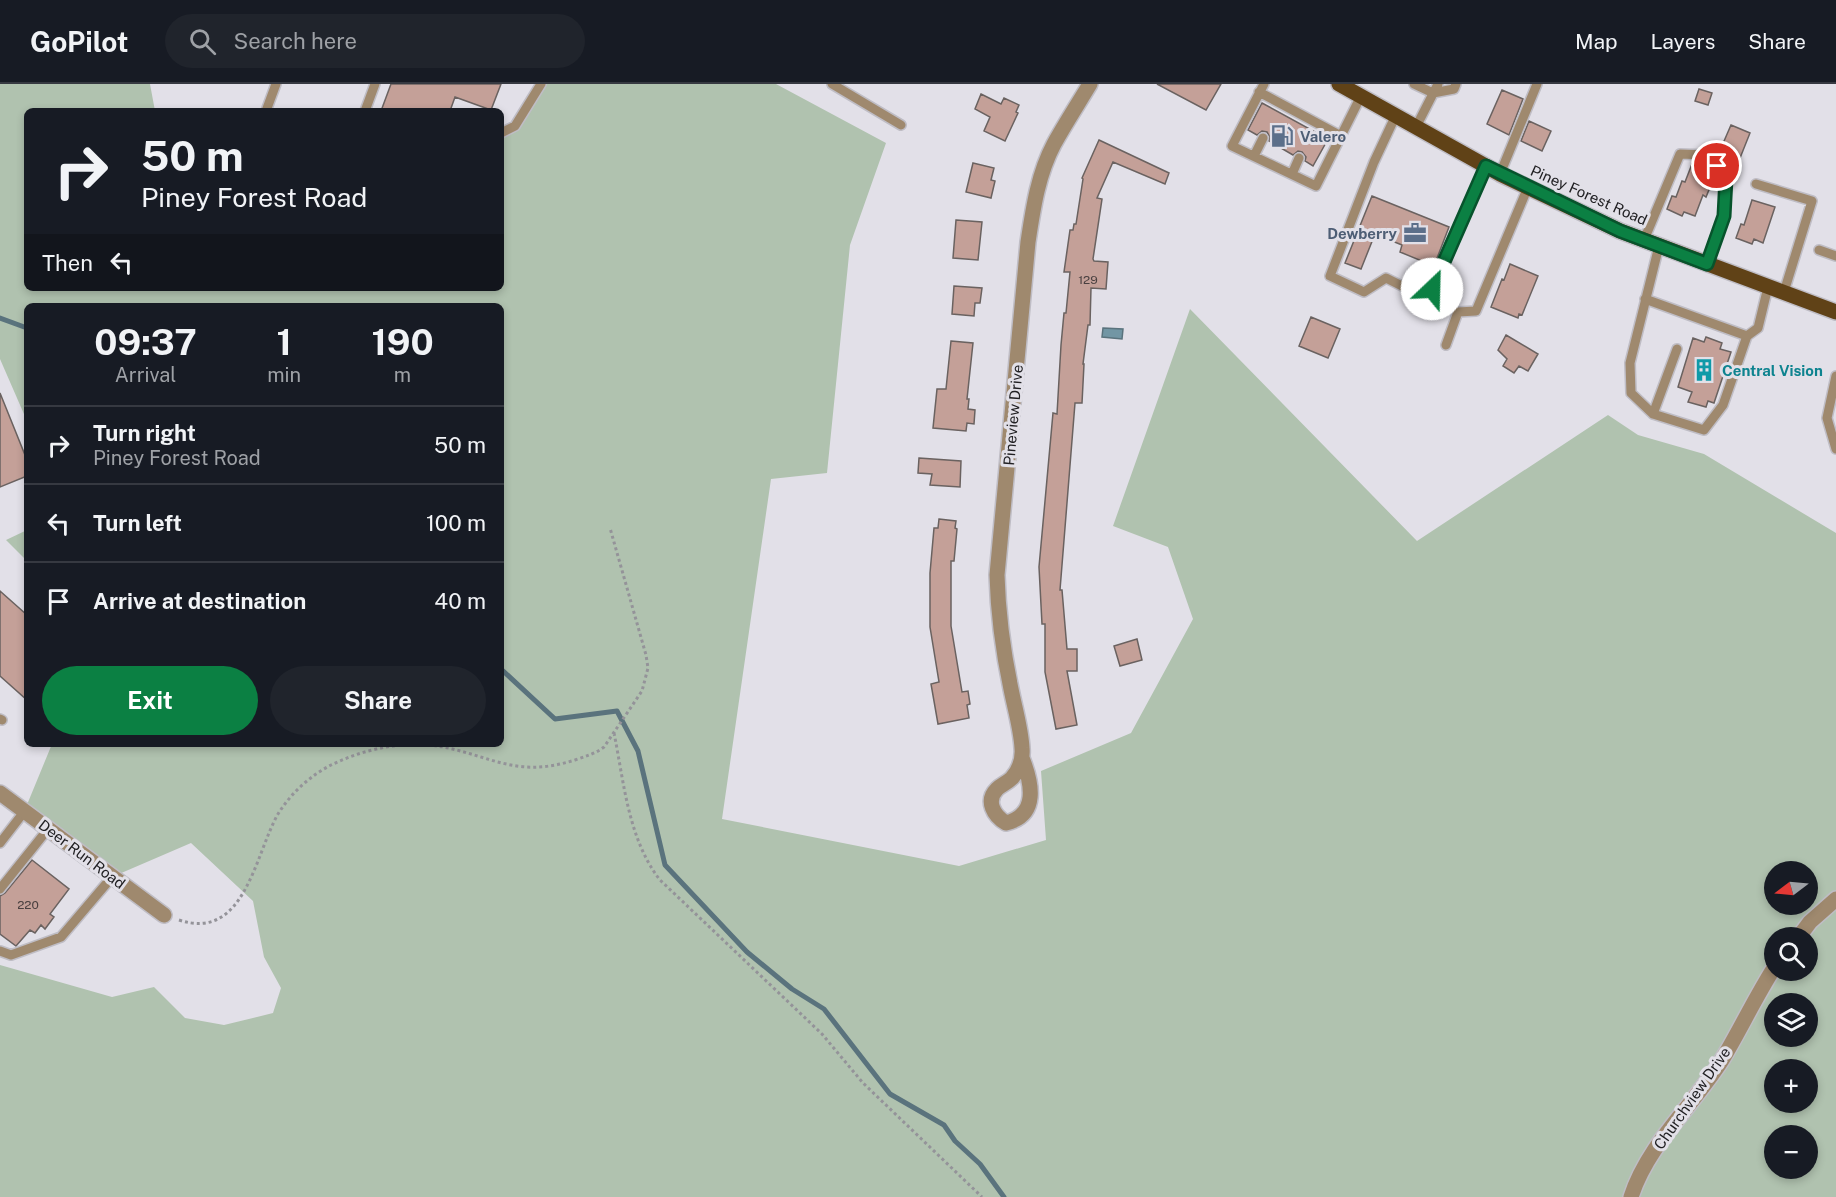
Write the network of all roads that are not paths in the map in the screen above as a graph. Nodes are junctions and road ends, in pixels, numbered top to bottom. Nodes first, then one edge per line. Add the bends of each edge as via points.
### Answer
1 (276, 84) edge
2 (375, 84) edge
3 (541, 84) edge
4 (832, 84) edge
5 (1090, 84) edge
6 (1339, 84) edge
7 (1414, 84) edge
8 (1438, 84) edge
9 (1456, 84) edge
10 (1537, 84) edge
11 (1261, 88) edge
12 (1433, 93) junction
13 (1361, 96) junction
14 (267, 108) edge
15 (365, 108) edge
16 (1396, 115) junction
17 (901, 124) dead end
18 (1416, 127) junction
19 (504, 132) edge
20 (1341, 136) junction
21 (1263, 138) dead end
22 (1254, 156) junction
23 (1299, 158) dead end
24 (1486, 166) junction
25 (1292, 174) junction
26 (1500, 174) junction
27 (1756, 184) dead end
28 (1528, 187) junction
29 (1644, 240) junction
30 (1659, 246) junction
31 (1819, 250) dead end
32 (1836, 256) edge
33 (1707, 264) junction
34 (1768, 287) junction
35 (1784, 292) junction
36 (1645, 299) junction
37 (1836, 312) edge
38 (1748, 336) junction
39 (1446, 345) dead end
40 (1677, 349) dead end
41 (1836, 381) edge
42 (1653, 414) junction
43 (1836, 448) edge
44 (1022, 758) dead end
45 (0, 793) edge
46 (24, 812) junction
47 (48, 830) junction
48 (0, 843) edge
49 (112, 877) junction
50 (0, 889) edge
51 (1836, 899) edge
52 (164, 915) road end
53 (1806, 927) edge
54 (0, 951) edge
55 (1765, 981) edge
56 (1631, 1197) edge

1 - 14 lane
2 - 15 lane
3 - 19 lane via 515,126
4 - 17 lane
5 - 44 street, Pineview Drive via 1053,146 1032,209 1028,242 997,575 1002,645
6 - 13 main road, Piney Forest Road
7 - 12 lane
8 - 12 lane
9 - 12 lane via 1454,89
10 - 26 lane
11 - 20 lane via 1277,107
11 - 22 lane via 1232,146
12 - 18 lane
13 - 16 main road, Piney Forest Road
13 - 20 lane
16 - 18 main road, Piney Forest Road
16 - 24 lane via 1330,276 1364,292 1386,278 1414,292 1432,289
18 - 24 main road, Piney Forest Road
20 - 25 lane via 1316,186
21 - 22 lane
22 - 25 lane
23 - 25 lane
24 - 26 main road, Piney Forest Road
26 - 28 main road, Piney Forest Road
27 - 35 lane via 1812,201
28 - 29 main road, Piney Forest Road
28 - 39 lane via 1476,311 1458,312
29 - 30 main road, Piney Forest Road
29 - 33 lane via 1680,154 1708,155 1726,178 1724,216
30 - 33 main road, Piney Forest Road
30 - 36 lane
31 - 32 lane
33 - 34 main road, Piney Forest Road
34 - 35 main road, Piney Forest Road
34 - 38 lane via 1758,328
35 - 37 main road, Piney Forest Road
36 - 38 lane
36 - 42 lane via 1630,363 1631,393
38 - 42 lane via 1723,405 1704,430
40 - 42 lane
41 - 43 lane via 1827,418
45 - 46 street, Deer Run Road
46 - 47 street, Deer Run Road
46 - 48 lane
47 - 49 street, Deer Run Road
47 - 50 lane
49 - 52 street, Deer Run Road
49 - 54 lane via 61,937 10,955
51 - 53 street
55 - 56 street, Churchview Drive via 1722,1059 1646,1163

